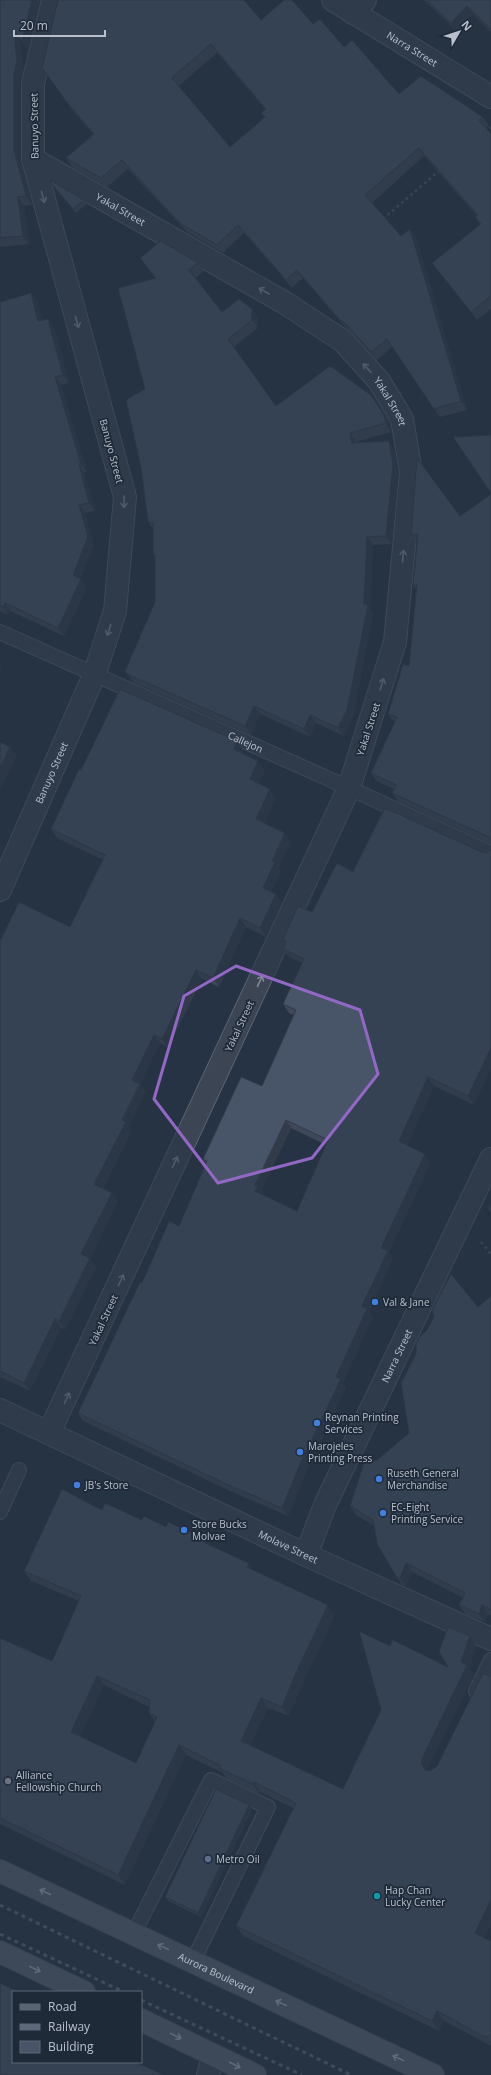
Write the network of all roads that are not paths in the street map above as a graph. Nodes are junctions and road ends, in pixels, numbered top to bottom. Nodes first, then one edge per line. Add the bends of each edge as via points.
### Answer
1 (53, 0) edge
2 (333, 0) edge
3 (359, 6) edge
4 (491, 97) edge
5 (33, 159) junction
6 (0, 632) edge
7 (95, 673) junction
8 (349, 788) junction
9 (491, 853) edge
10 (0, 890) edge
11 (491, 1158) edge
12 (0, 1410) edge
13 (50, 1433) junction
14 (19, 1470) dead end
15 (0, 1512) edge
16 (306, 1555) junction
17 (491, 1639) edge
18 (491, 1660) edge
19 (471, 1702) edge
20 (0, 1871) edge
21 (134, 1934) junction
22 (0, 1952) edge
23 (193, 1961) junction
24 (82, 1991) edge
25 (142, 2020) edge
26 (214, 2055) junction
27 (208, 2075) edge
28 (255, 2075) edge
29 (433, 2075) edge

1 - 5 street, Banuyo Street via 33,83
2 - 3 street, Narra Street
3 - 4 street, Narra Street
5 -> 7 street, Banuyo Street via 125,497 115,611
8 -> 5 street, Yakal Street via 395,642 411,472 402,419 380,381 343,341 285,303
6 - 7 lane, Callejon
7 - 8 lane, Callejon
7 - 10 street, Banuyo Street
8 - 9 lane, Callejon
13 -> 8 street, Yakal Street
11 - 16 street, Narra Street via 325,1505
12 - 13 street, Molave Street
13 - 16 street, Molave Street
14 - 15 lane
16 - 17 street, Molave Street
18 - 19 lane
21 -> 20 main road, Aurora Boulevard
23 -> 21 main road, Aurora Boulevard
21 - 23 lane via 211,1780 268,1807
22 -> 24 main road
29 -> 23 main road, Aurora Boulevard
25 -> 26 main road
26 - 27 street
26 -> 28 main road

